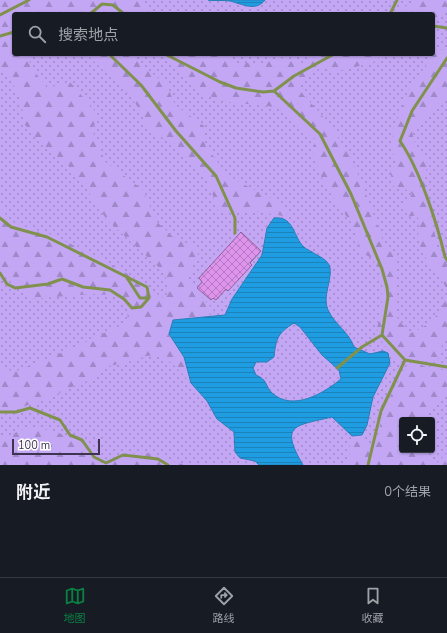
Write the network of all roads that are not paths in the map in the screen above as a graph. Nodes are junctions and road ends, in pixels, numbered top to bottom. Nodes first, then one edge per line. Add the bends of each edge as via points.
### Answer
1 (29, 0) edge
2 (397, 0) edge
3 (92, 12) edge
4 (122, 12) edge
5 (391, 12) edge
6 (0, 15) edge
7 (435, 26) edge
8 (447, 28) edge
9 (12, 33) edge
10 (0, 36) edge
11 (111, 56) edge
12 (168, 56) edge
13 (330, 56) edge
14 (447, 58) edge
15 (274, 91) junction
16 (0, 218) edge
17 (235, 233) dead end
18 (447, 260) edge
19 (0, 273) edge
20 (127, 278) junction
21 (149, 298) junction
22 (382, 335) junction
23 (405, 360) junction
24 (447, 367) edge
25 (337, 368) dead end
26 (0, 412) edge
27 (168, 465) edge
28 (368, 465) edge

1 - 6 lane
2 - 5 lane
3 - 4 lane via 102,4 113,4
7 - 8 lane
9 - 10 lane
11 - 17 lane via 141,85 176,131 216,176 235,218
12 - 15 lane via 236,88
13 - 15 lane via 294,76
14 - 18 lane via 412,111 400,141 409,154 439,230
15 - 22 lane via 320,134 351,194 387,287 388,297
16 - 20 lane via 11,227 47,237
19 - 21 lane via 7,284 15,288 48,284 62,279 83,287 110,290 124,298 132,308 141,307
20 - 21 lane via 140,298
20 - 21 lane via 147,287
22 - 23 lane
22 - 25 lane via 362,346
23 - 24 lane
23 - 28 lane via 381,411
26 - 27 lane via 16,412 30,408 60,420 70,435 82,440 94,457 106,463 123,455 158,459

